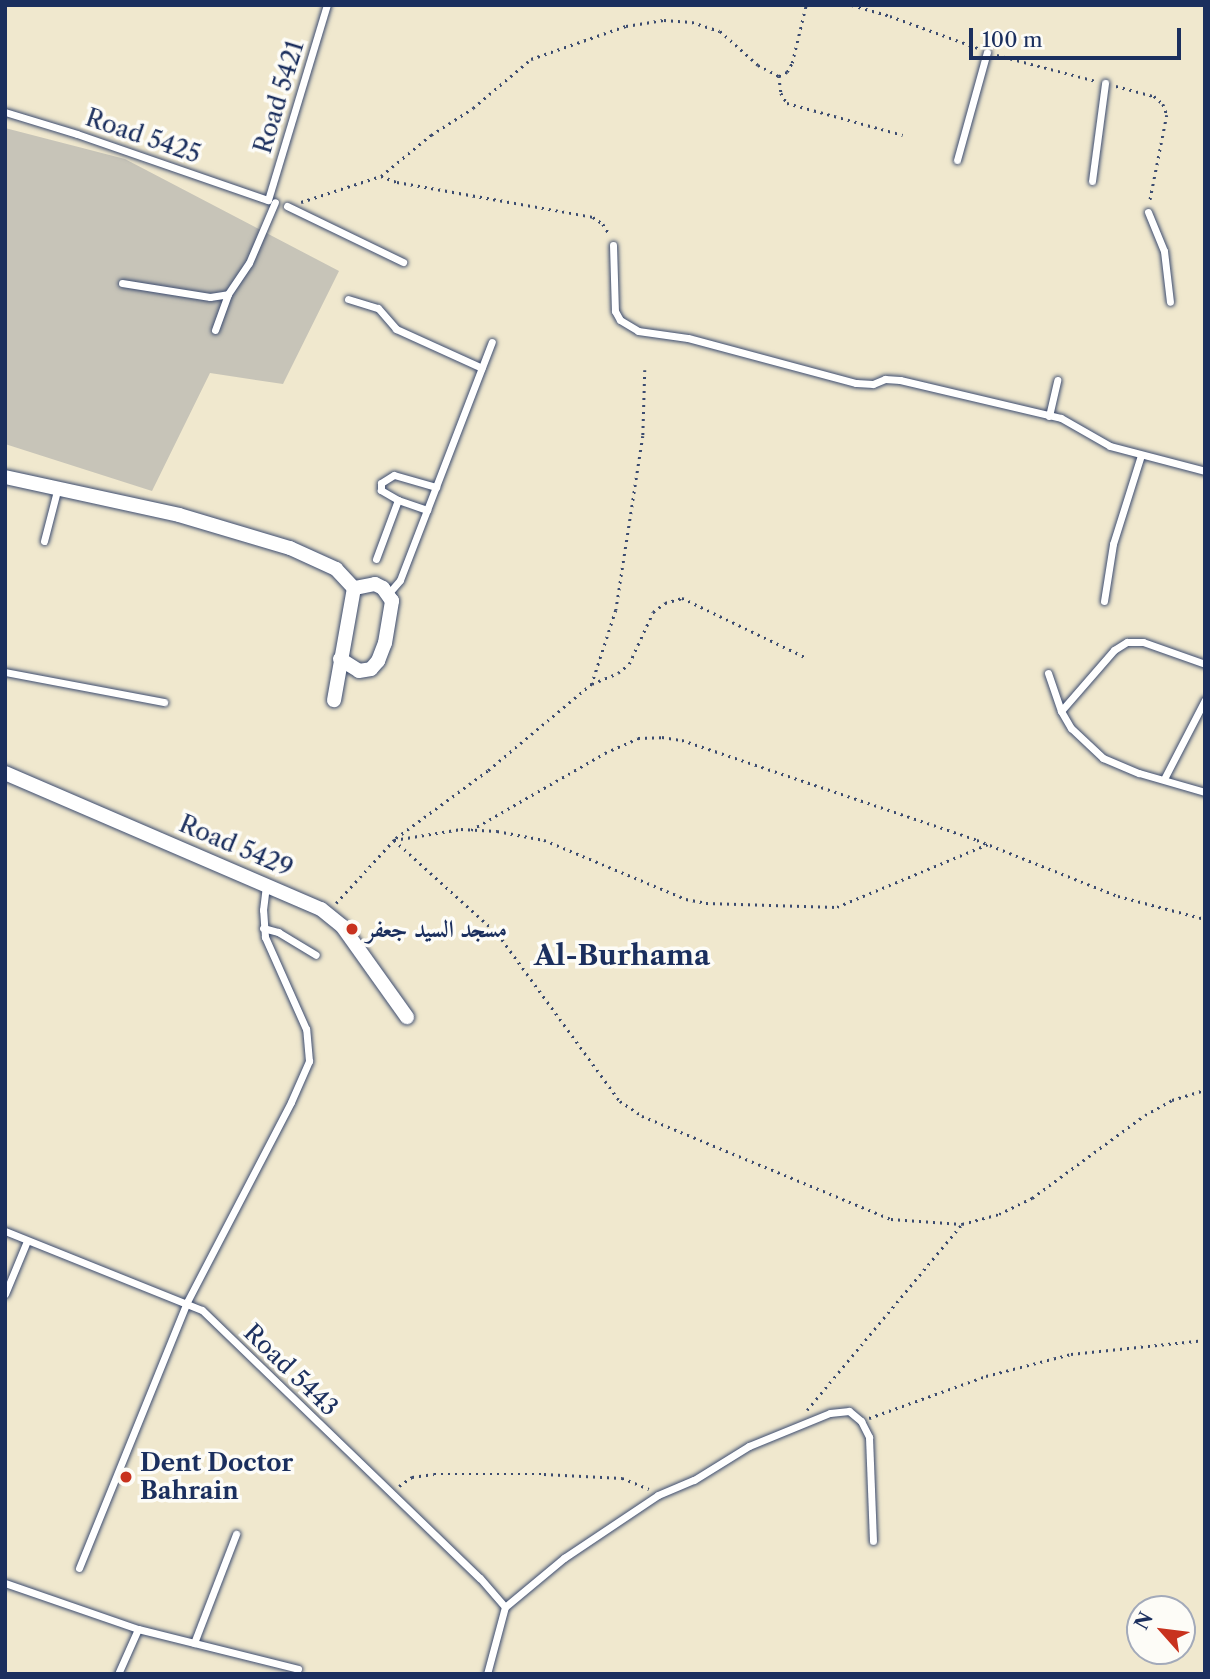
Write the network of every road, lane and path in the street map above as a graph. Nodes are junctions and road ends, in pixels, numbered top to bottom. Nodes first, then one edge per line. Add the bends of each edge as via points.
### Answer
1 (327, 5) edge
2 (806, 5) edge
3 (852, 5) edge
4 (987, 52) junction
5 (779, 76) junction
6 (1105, 83) junction
7 (5, 112) edge
8 (903, 135) dead end
9 (957, 160) dead end
10 (381, 176) junction
11 (1093, 181) dead end
12 (271, 201) junction
13 (287, 206) joint
14 (1148, 212) joint
15 (613, 245) joint
16 (403, 262) dead end
17 (122, 283) dead end
18 (228, 294) junction
19 (348, 299) dead end
20 (1170, 302) dead end
21 (215, 330) dead end
22 (492, 342) dead end
23 (482, 368) junction
24 (645, 370) dead end
25 (1057, 380) dead end
26 (1049, 416) junction
27 (1141, 455) junction
28 (1205, 471) edge
29 (5, 477) edge
30 (58, 487) junction
31 (436, 488) junction
32 (398, 500) junction
33 (427, 510) junction
34 (44, 541) dead end
35 (376, 559) dead end
36 (354, 587) junction
37 (387, 595) junction
38 (1104, 601) dead end
39 (807, 658) dead end
40 (341, 659) junction
41 (1205, 664) edge
42 (5, 672) edge
43 (1048, 673) dead end
44 (592, 684) junction
45 (1205, 699) edge
46 (334, 700) dead end
47 (164, 702) dead end
48 (1061, 711) junction
49 (5, 773) edge
50 (1164, 779) junction
51 (1205, 792) edge
52 (471, 830) junction
53 (394, 840) junction
54 (988, 844) junction
55 (267, 883) junction
56 (326, 913) junction
57 (1205, 919) edge
58 (263, 928) junction
59 (316, 955) dead end
60 (407, 1017) dead end
61 (1205, 1090) edge
62 (962, 1224) junction
63 (5, 1231) edge
64 (27, 1241) junction
65 (5, 1294) edge
66 (187, 1301) junction
67 (1205, 1340) edge
68 (861, 1421) junction
69 (793, 1429) junction
70 (390, 1492) junction
71 (658, 1495) junction
72 (236, 1534) dead end
73 (873, 1541) dead end
74 (79, 1568) dead end
75 (5, 1583) edge
76 (505, 1607) junction
77 (138, 1629) junction
78 (194, 1643) junction
79 (298, 1669) dead end
80 (118, 1674) edge
81 (487, 1674) edge

1 - 12 lane, Road 5421
2 - 5 path via 792,63
3 - 4 path
4 - 6 path
4 - 9 lane
5 - 8 path via 787,103
5 - 10 path via 758,65 720,31 664,20 626,26 531,59
6 - 11 lane
6 - 14 path via 1154,96 1167,115
7 - 12 lane, Road 5425
10 - 13 path
10 - 15 path via 593,217 603,224
12 - 18 lane, Road 5421 via 249,263
13 - 16 lane
14 - 20 lane via 1164,251
15 - 26 lane via 615,311 620,320 638,331 688,338 856,383 900,380
17 - 18 lane via 210,298
18 - 21 lane, Road 5421
19 - 23 lane via 378,308 396,329
22 - 23 lane
23 - 31 lane
24 - 44 path via 643,436 616,610
25 - 26 lane
26 - 27 lane
27 - 28 lane
27 - 38 lane via 1113,544
29 - 30 street
30 - 34 lane
30 - 36 street via 179,515 290,548 336,569
31 - 32 lane via 394,475 381,483 380,490
31 - 33 lane
32 - 33 lane
32 - 35 lane
33 - 37 lane via 400,580
36 - 37 street via 375,584
36 - 40 street
37 - 40 street via 392,601 379,661 372,669 359,671
39 - 44 path via 682,598 653,612 629,664
40 - 46 street
41 - 48 lane via 1143,642 1127,642 1114,650
42 - 47 lane
43 - 48 lane
44 - 53 path via 488,771
45 - 50 lane
48 - 50 lane via 1071,728 1103,758
49 - 55 street, Road 5429
50 - 51 lane
52 - 53 path via 428,832
52 - 54 path via 544,840 686,899 837,907
52 - 54 path via 605,753 638,738 662,737
53 - 56 path
53 - 62 path via 498,934 620,1101 642,1116 891,1219
54 - 57 path via 1118,896
55 - 56 street, Road 5429
55 - 58 lane
56 - 60 street, Road 5429 via 342,926
58 - 59 lane
58 - 66 lane via 306,1029 309,1061
61 - 62 path via 1145,1115 1032,1198 999,1214
62 - 69 path
63 - 64 lane, Road 5443
64 - 65 lane
64 - 66 lane, Road 5443
66 - 70 lane, Road 5443 via 202,1310
66 - 74 lane
67 - 68 path via 1071,1354 986,1376
68 - 69 lane via 849,1411 830,1413
68 - 73 lane via 869,1437
69 - 71 lane via 749,1446 694,1480
70 - 71 path via 412,1477 434,1474 544,1474 622,1478
70 - 76 lane, Road 5443
71 - 76 lane via 564,1558
72 - 78 lane
75 - 77 lane
76 - 81 lane
77 - 78 lane
77 - 80 lane
78 - 79 lane

